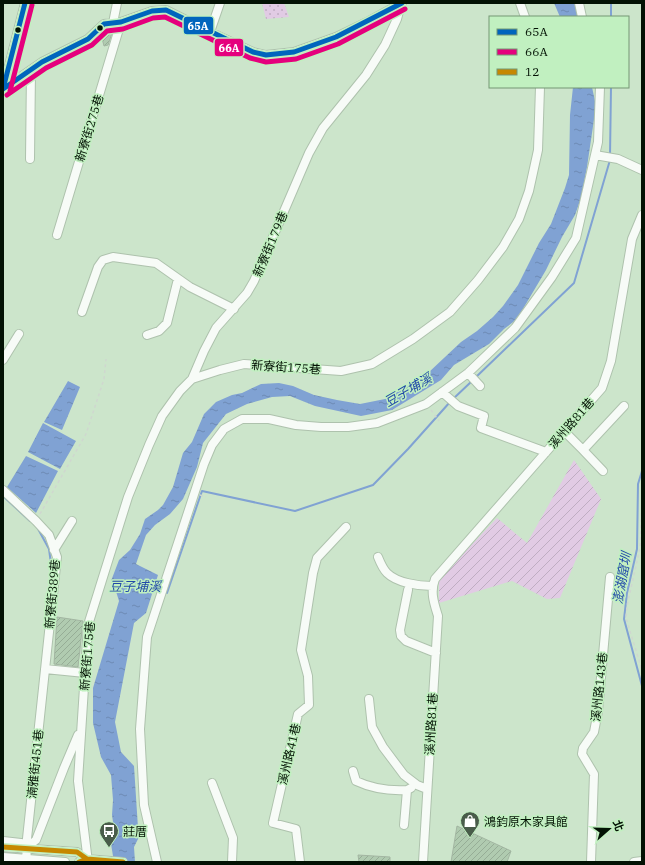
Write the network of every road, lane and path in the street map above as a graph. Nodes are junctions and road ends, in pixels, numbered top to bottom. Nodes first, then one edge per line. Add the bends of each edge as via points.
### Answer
1 (25, 3) edge
2 (117, 3) edge
3 (220, 3) edge
4 (520, 3) edge
5 (579, 3) edge
6 (402, 4) edge
7 (525, 16) edge
8 (582, 16) edge
9 (117, 23) junction
10 (210, 32) junction
11 (31, 70) junction
12 (540, 88) edge
13 (600, 88) edge
14 (3, 89) edge
15 (595, 155) junction
16 (30, 159) dead end
17 (642, 170) edge
18 (642, 214) edge
19 (640, 227) edge
20 (57, 235) dead end
21 (178, 279) junction
22 (234, 309) junction
23 (82, 312) dead end
24 (19, 334) dead end
25 (146, 335) dead end
26 (106, 359) dead end
27 (3, 360) edge
28 (192, 380) junction
29 (442, 392) junction
30 (624, 406) dead end
31 (434, 415) dead end
32 (440, 421) dead end
33 (564, 431) junction
34 (583, 450) junction
35 (546, 452) junction
36 (603, 471) dead end
37 (3, 490) edge
38 (642, 501) edge
39 (36, 521) junction
40 (72, 521) dead end
41 (346, 527) dead end
42 (54, 550) junction
43 (378, 557) dead end
44 (610, 577) dead end
45 (432, 586) junction
46 (408, 590) dead end
47 (436, 653) junction
48 (45, 669) junction
49 (642, 670) edge
50 (85, 673) junction
51 (369, 699) dead end
52 (81, 729) junction
53 (354, 771) dead end
54 (212, 783) dead end
55 (417, 785) junction
56 (428, 789) junction
57 (407, 790) junction
58 (404, 825) dead end
59 (3, 841) edge
60 (3, 847) edge
61 (26, 848) junction
62 (3, 857) edge
63 (26, 860) edge
64 (85, 861) edge
65 (642, 861) edge
66 (65, 862) edge
67 (123, 862) edge
68 (157, 862) edge
69 (232, 862) edge
70 (300, 862) edge
71 (423, 862) edge
72 (590, 862) edge
73 (634, 862) edge

1 - 14 street
2 - 9 street, 新寮街275巷
3 - 10 street
4 - 7 street
5 - 8 street
6 - 10 street via 336,37 294,52 266,55 253,52
6 - 22 street, 新寮街179巷 via 385,44 309,153 254,281
9 - 10 street via 152,11 166,10
9 - 11 street via 104,24 88,39
9 - 20 street, 新寮街275巷
11 - 14 street
11 - 16 street
12 - 28 street, 新寮街175巷 via 538,150 529,191 519,219 503,247 450,312 372,364 341,371 244,364
13 - 15 street via 598,142
15 - 17 street
15 - 29 street via 576,238 552,277 474,380
18 - 19 street, 溪州路81巷
19 - 33 street, 溪州路81巷 via 632,239 611,361 602,388
21 - 22 street
21 - 23 street via 156,263 113,257 103,260 98,267
21 - 25 street via 167,323 159,331
22 - 28 street, 新寮街179巷 via 216,328
24 - 27 street
26 - 39 path via 104,379 86,434
28 - 50 street, 新寮街175巷 via 180,391 162,416 128,497 88,625
29 - 35 street via 458,406 484,416 481,428
29 - 68 street via 426,404 377,423 348,427 296,425 269,419 242,420 224,429 212,445 147,637 140,729 144,805
30 - 34 street
31 - 32 path
33 - 34 street
33 - 35 street, 溪州路81巷
34 - 36 street
35 - 45 street, 溪州路81巷 via 435,578
37 - 39 street, 新寮街389巷
38 - 49 path via 640,548 626,618
39 - 42 street, 新寮街389巷 via 49,536
40 - 42 street
41 - 70 street, 溪州路41巷 via 317,558 313,573 301,650 308,676 309,705 298,714 273,823 296,829
42 - 48 street, 新寮街389巷 via 57,557
43 - 45 street via 386,573 391,576 419,586
44 - 72 street, 溪州路143巷 via 598,711 594,732 582,754 594,774
45 - 47 street, 溪州路81巷 via 438,616
46 - 47 street via 401,636 406,641
47 - 56 street, 溪州路81巷
48 - 50 street
48 - 61 street, 湳雅街451巷
50 - 52 street, 新寮街175巷
51 - 55 street via 372,727 379,741 404,774
52 - 61 street via 36,840
52 - 64 street, 新寮街175巷 via 78,781
53 - 57 street via 356,781 366,785 392,791
54 - 69 street via 233,838
55 - 56 street
55 - 57 street
56 - 71 street, 溪州路81巷
57 - 58 street
59 - 61 street via 21,842
60 - 61 street
61 - 63 street, 湳雅街451巷
61 - 64 street via 78,852
62 - 63 street
63 - 66 street
64 - 67 street
65 - 73 street

